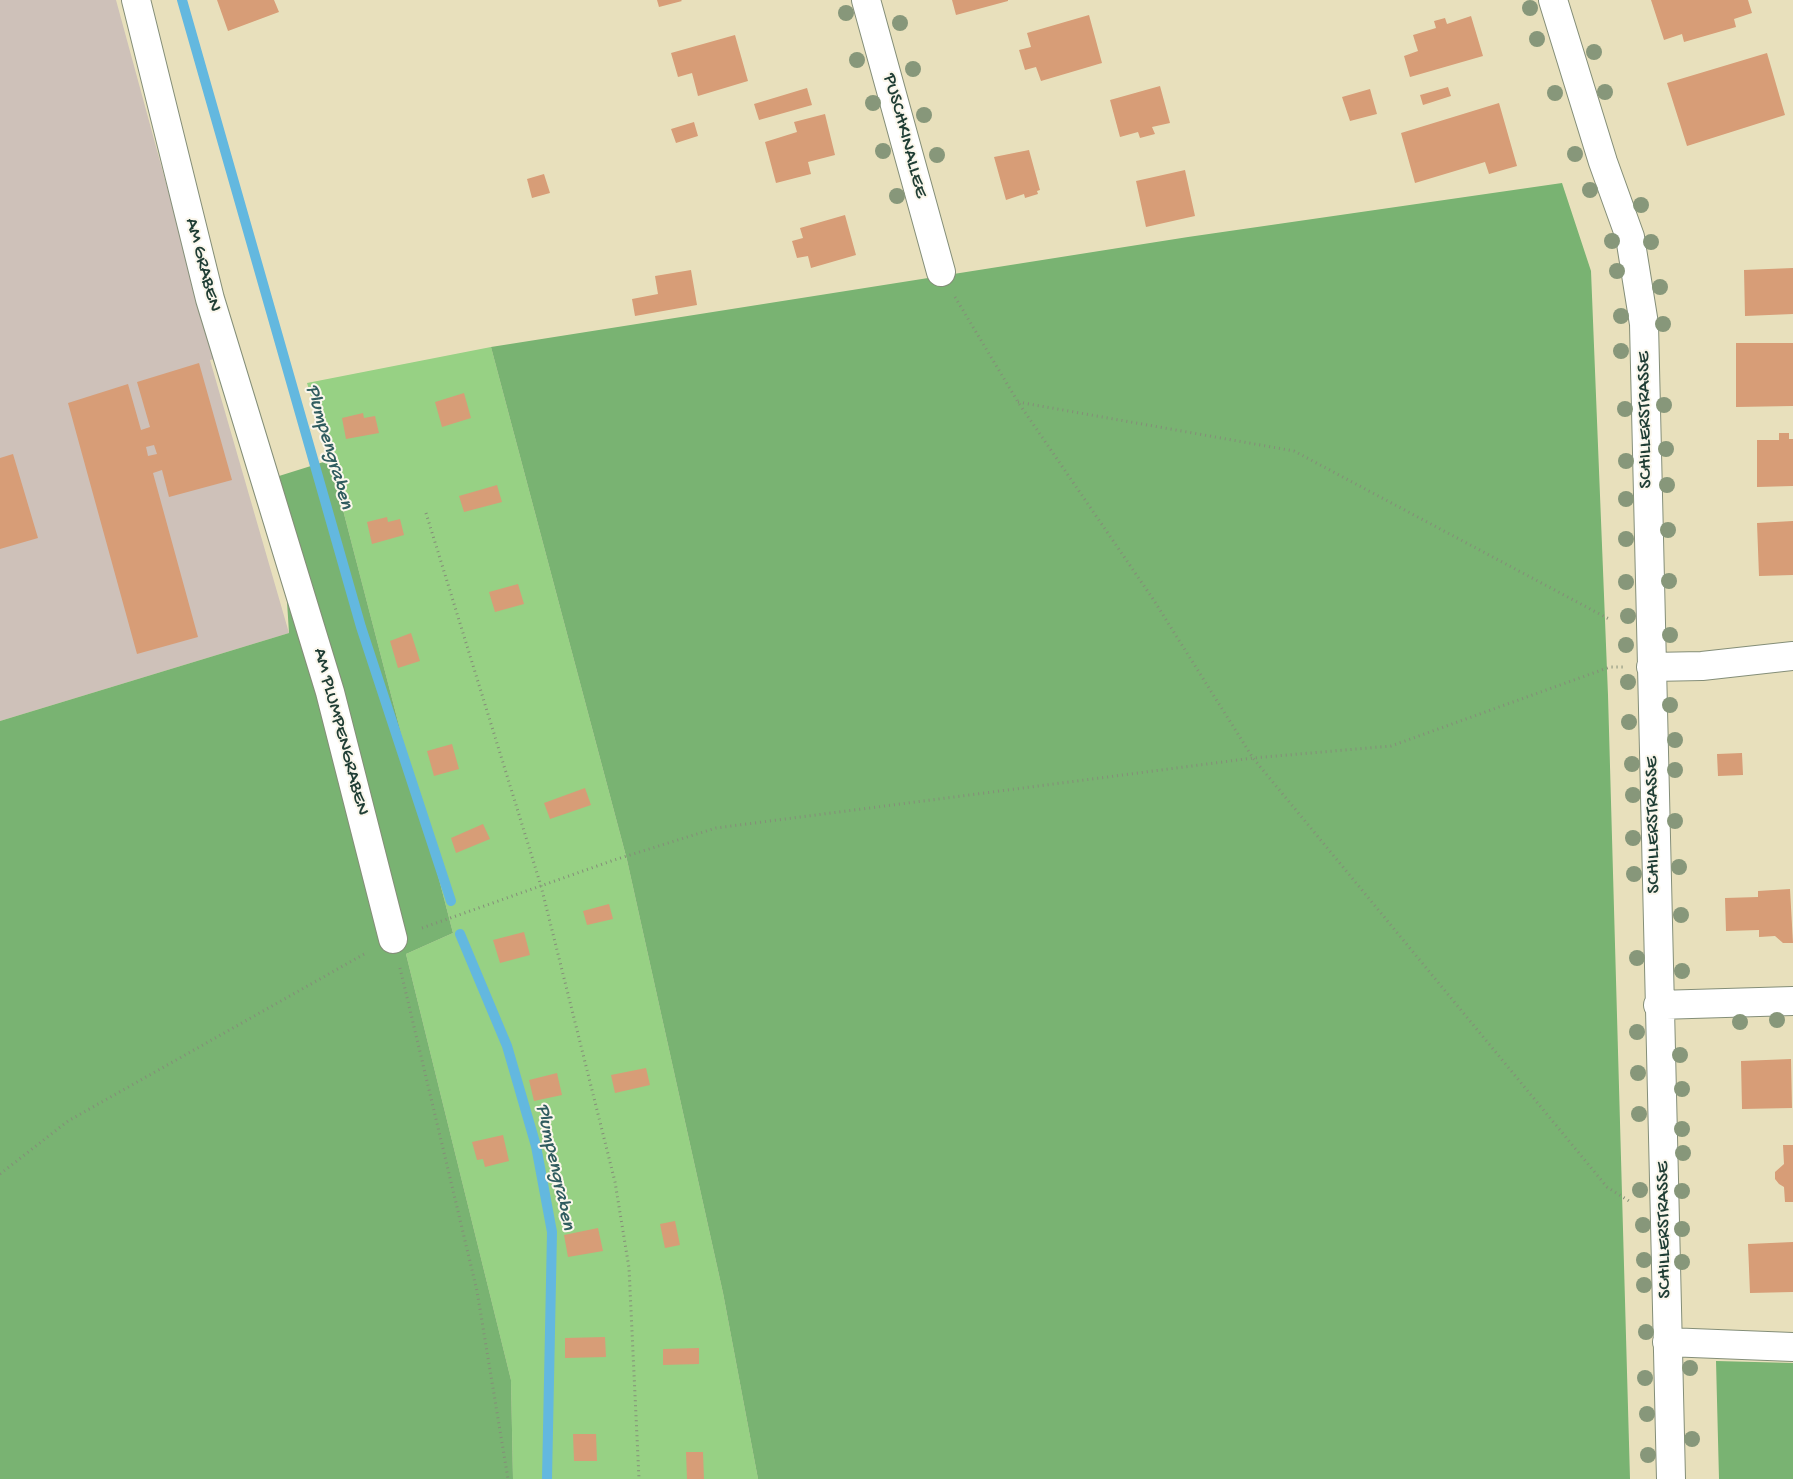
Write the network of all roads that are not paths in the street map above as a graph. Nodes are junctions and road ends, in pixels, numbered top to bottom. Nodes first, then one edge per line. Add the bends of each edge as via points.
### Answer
1 (136, 0) edge
2 (866, 0) edge
3 (1553, 0) edge
4 (940, 272) road end
5 (281, 527) joint
6 (1793, 656) edge
7 (1651, 667) junction
8 (392, 939) road end
9 (1793, 1001) edge
10 (1658, 1004) junction
11 (1667, 1342) junction
12 (1793, 1347) edge
13 (1671, 1479) edge

1 - 5 street, AM GRABEN via 210,299
2 - 4 street, PUSCHKINALLEE
3 - 7 street, SCHILLERSTRASSE via 1630,237 1644,324
5 - 8 street, AM PLUMPENGRABEN via 330,692
6 - 7 street via 1702,666
7 - 10 street, SCHILLERSTRASSE
9 - 10 street
10 - 11 street, SCHILLERSTRASSE
11 - 12 street
11 - 13 street, SCHILLERSTRASSE

